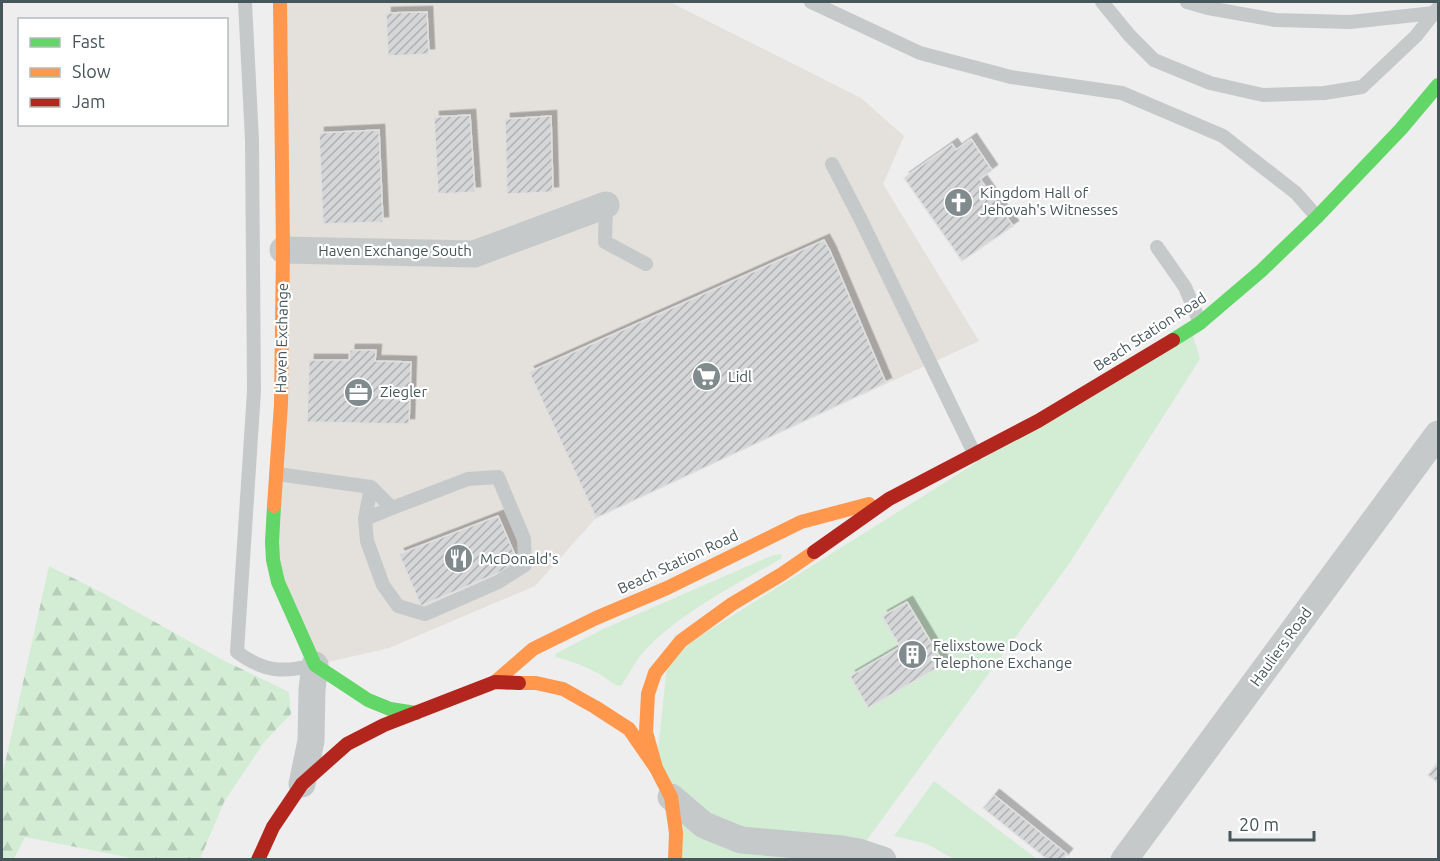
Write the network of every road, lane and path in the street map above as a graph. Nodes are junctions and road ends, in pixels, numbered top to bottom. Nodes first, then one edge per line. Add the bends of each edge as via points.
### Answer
1 (245, 2) edge
2 (280, 2) edge
3 (811, 2) edge
4 (1102, 2) edge
5 (1187, 2) edge
6 (1436, 10) edge
7 (1438, 85) edge
8 (832, 164) dead end
9 (606, 205) joint
10 (1317, 217) junction
11 (1157, 247) dead end
12 (283, 250) junction
13 (646, 264) dead end
14 (1200, 322) junction
15 (1438, 434) edge
16 (975, 454) junction
17 (277, 474) junction
18 (371, 487) junction
19 (889, 500) junction
20 (392, 508) junction
21 (365, 519) junction
22 (315, 665) junction
23 (495, 682) junction
24 (416, 713) junction
25 (656, 768) junction
26 (302, 784) junction
27 (671, 797) junction
28 (258, 860) edge
29 (675, 860) edge
30 (884, 860) edge
31 (1124, 860) edge

1 - 22 lane via 252,140 254,391 237,652 252,663 279,670
2 - 12 main road, Haven Exchange
3 - 10 lane via 920,53 1011,77 1122,93 1223,136 1296,193
4 - 6 lane via 1154,60 1210,83 1263,94 1324,93 1362,87 1416,36
5 - 6 lane via 1275,20 1350,22
7 - 10 main road, Beach Station Road
8 - 16 lane
9 - 12 street, Haven Exchange South via 474,254
9 - 13 lane via 605,242
10 - 14 main road, Beach Station Road via 1261,272
11 - 14 lane via 1185,287
12 - 17 main road, Haven Exchange
14 - 16 main road, Beach Station Road via 1048,416
15 - 31 street, Hauliers Road
16 - 19 main road, Beach Station Road
17 - 18 lane
17 - 22 main road, Haven Exchange via 273,560 278,582
18 - 20 lane
18 - 21 lane
19 - 23 main road, Beach Station Road via 801,522 533,649
19 - 25 main road, Beach Station Road via 681,641 655,673 648,694 646,732
20 - 21 lane
20 - 21 lane via 468,478 498,477 524,539 525,565 498,582 425,614 398,606 383,585 367,541
22 - 24 main road via 368,700
22 - 26 street, Haven Exchange via 311,741
23 - 24 main road
23 - 25 main road via 536,683 563,689 629,729
24 - 26 main road via 347,744
25 - 27 main road
26 - 28 main road via 273,827
27 - 29 main road
27 - 30 street via 704,825 741,840 842,849

